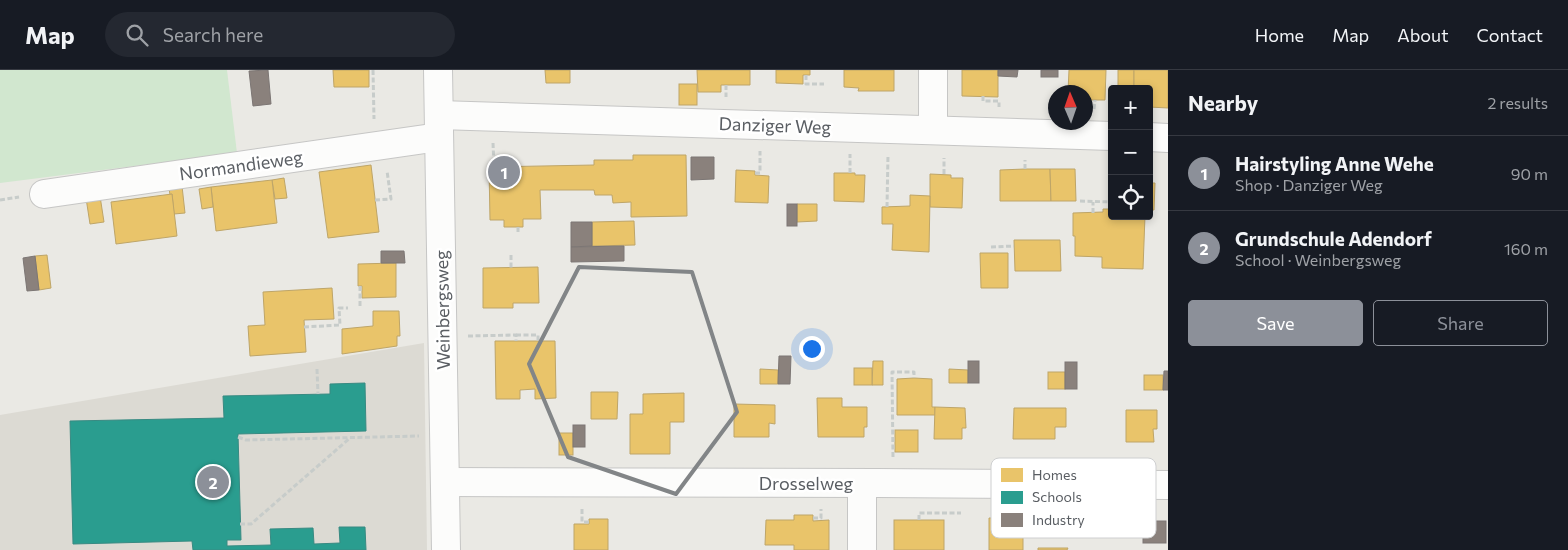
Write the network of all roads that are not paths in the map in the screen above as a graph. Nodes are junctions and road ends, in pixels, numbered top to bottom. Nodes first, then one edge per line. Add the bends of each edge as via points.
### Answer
1 (438, 70) edge
2 (933, 70) edge
3 (439, 126) junction
4 (933, 130) junction
5 (1108, 136) edge
6 (1153, 137) edge
7 (1168, 138) edge
8 (44, 194) dead end
9 (445, 482) junction
10 (862, 483) junction
11 (991, 484) edge
12 (446, 550) edge
13 (862, 550) edge

1 - 3 street, Weinbergsweg
2 - 4 street
3 - 4 street, Danziger Weg
3 - 8 street, Normandieweg
3 - 9 street, Weinbergsweg
4 - 5 street, Danziger Weg
6 - 7 street
9 - 10 street, Drosselweg
9 - 12 street, Weinbergsweg
10 - 11 street, Drosselweg
10 - 13 street

